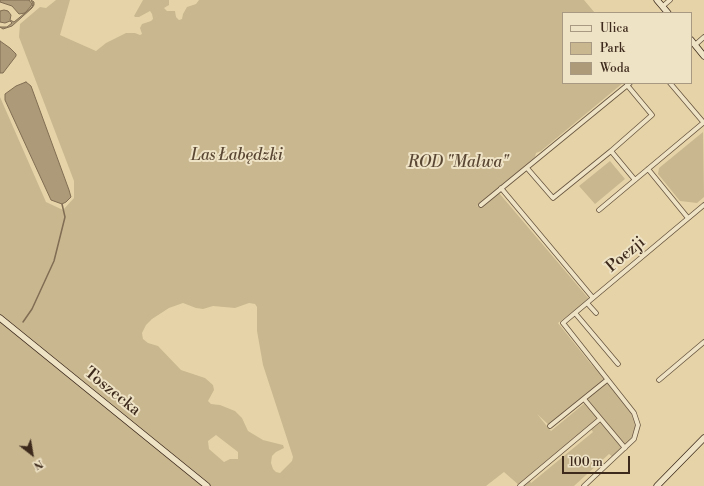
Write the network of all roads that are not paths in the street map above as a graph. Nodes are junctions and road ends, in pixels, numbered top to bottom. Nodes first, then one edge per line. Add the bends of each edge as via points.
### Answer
1 (657, 0) edge
2 (670, 0) edge
3 (663, 6) junction
4 (667, 12) edge
5 (704, 37) edge
6 (693, 42) edge
7 (704, 56) edge
8 (628, 84) edge
9 (671, 84) edge
10 (704, 123) edge
11 (611, 151) junction
12 (527, 168) junction
13 (648, 168) junction
14 (635, 180) junction
15 (501, 188) junction
16 (481, 205) dead end
17 (704, 205) edge
18 (599, 210) dead end
19 (688, 218) junction
20 (593, 298) junction
21 (587, 303) junction
22 (575, 313) junction
23 (596, 313) dead end
24 (0, 318) edge
25 (704, 342) edge
26 (618, 364) dead end
27 (607, 380) junction
28 (658, 380) dead end
29 (584, 399) junction
30 (600, 419) junction
31 (550, 426) dead end
32 (704, 438) edge
33 (624, 448) junction
34 (207, 486) edge
35 (520, 486) edge
36 (584, 486) edge
37 (657, 486) edge

1 - 3 main road
2 - 3 street
3 - 4 main road
5 - 6 street
6 - 7 main road
8 - 11 street via 652,115
8 - 12 street
9 - 10 street
10 - 13 street
11 - 12 street via 552,198
11 - 14 street
12 - 15 street
13 - 14 street
13 - 19 street
14 - 18 street
15 - 16 street
15 - 20 street
17 - 19 street, Poezji
19 - 20 street, Poezji
20 - 21 street, Poezji
21 - 22 street, Poezji
21 - 23 street
22 - 26 street
22 - 27 street, Poezji via 563,323
24 - 34 main road, Toszecka
25 - 28 street
27 - 29 street
27 - 33 street via 636,419 636,436
29 - 30 street
29 - 31 street
30 - 33 street
30 - 35 street
32 - 37 main road
33 - 36 street

